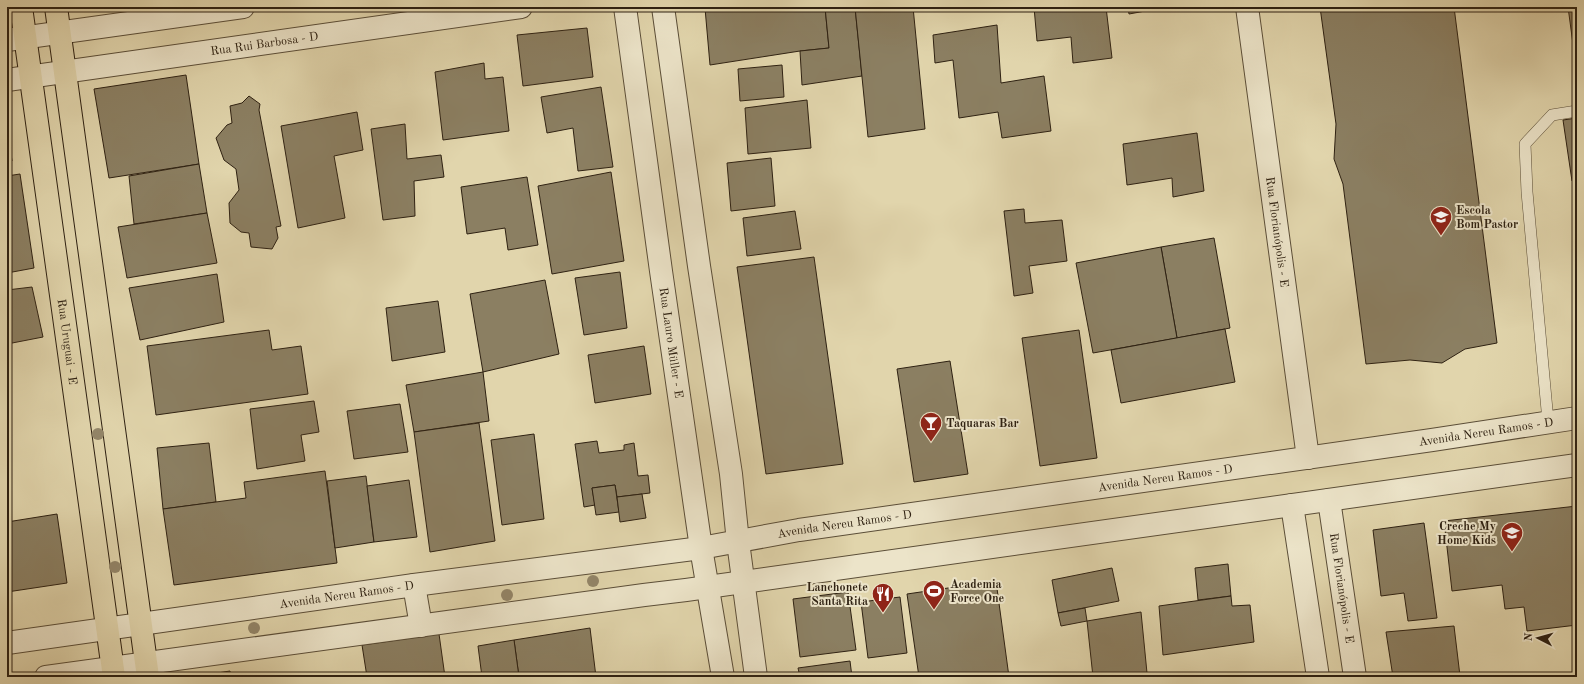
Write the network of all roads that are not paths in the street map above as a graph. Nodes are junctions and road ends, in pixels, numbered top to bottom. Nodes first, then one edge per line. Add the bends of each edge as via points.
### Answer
1 (21, 7) edge
2 (56, 7) edge
3 (243, 7) edge
4 (521, 7) edge
5 (625, 7) edge
6 (663, 7) edge
7 (1247, 7) edge
8 (60, 33) junction
9 (16, 39) edge
10 (65, 72) junction
11 (30, 76) junction
12 (7, 80) edge
13 (1577, 111) edge
14 (1577, 418) edge
15 (1548, 422) junction
16 (1308, 458) junction
17 (1577, 465) edge
18 (1329, 500) junction
19 (1292, 505) junction
20 (746, 540) junction
21 (694, 549) junction
22 (752, 580) junction
23 (414, 585) junction
24 (697, 588) junction
25 (141, 624) junction
26 (421, 626) junction
27 (108, 628) junction
28 (7, 643) edge
29 (147, 670) edge
30 (114, 672) edge
31 (46, 677) edge
32 (723, 677) edge
33 (756, 677) edge
34 (1318, 677) edge
35 (1355, 677) edge

1 - 9 main road, Rua Uruguai - E
2 - 8 main road
3 - 8 street
4 - 10 street, Rua Rui Barbosa - D
5 - 21 street, Rua Lauro Müller - E via 661,271
6 - 20 street via 731,474
7 - 16 street, Rua Florianópolis - E
8 - 9 street
8 - 10 main road
9 - 11 main road, Rua Uruguai - E
10 - 11 street, Rua Rui Barbosa - D
10 - 25 main road
11 - 12 street, Rua Rui Barbosa - D
11 - 27 main road, Rua Uruguai - E
13 - 15 lane via 1552,115 1525,144
14 - 15 street, Avenida Nereu Ramos - D
15 - 16 street, Avenida Nereu Ramos - D
16 - 20 street, Avenida Nereu Ramos - D via 799,530
17 - 18 street
18 - 19 street
18 - 35 street, Rua Florianópolis - E
19 - 22 street
19 - 34 street
20 - 21 street, Avenida Nereu Ramos - D
20 - 22 street
21 - 23 street, Avenida Nereu Ramos - D
21 - 24 street, Rua Lauro Müller - E
22 - 24 street
22 - 33 street
23 - 25 street, Avenida Nereu Ramos - D
23 - 26 street
24 - 26 street
24 - 32 street, Rua Lauro Müller - E via 719,647
25 - 27 street, Avenida Nereu Ramos - D
25 - 29 main road
26 - 29 street
27 - 28 street, Avenida Nereu Ramos - D
27 - 30 main road, Rua Uruguai - E
29 - 30 street
30 - 31 street

